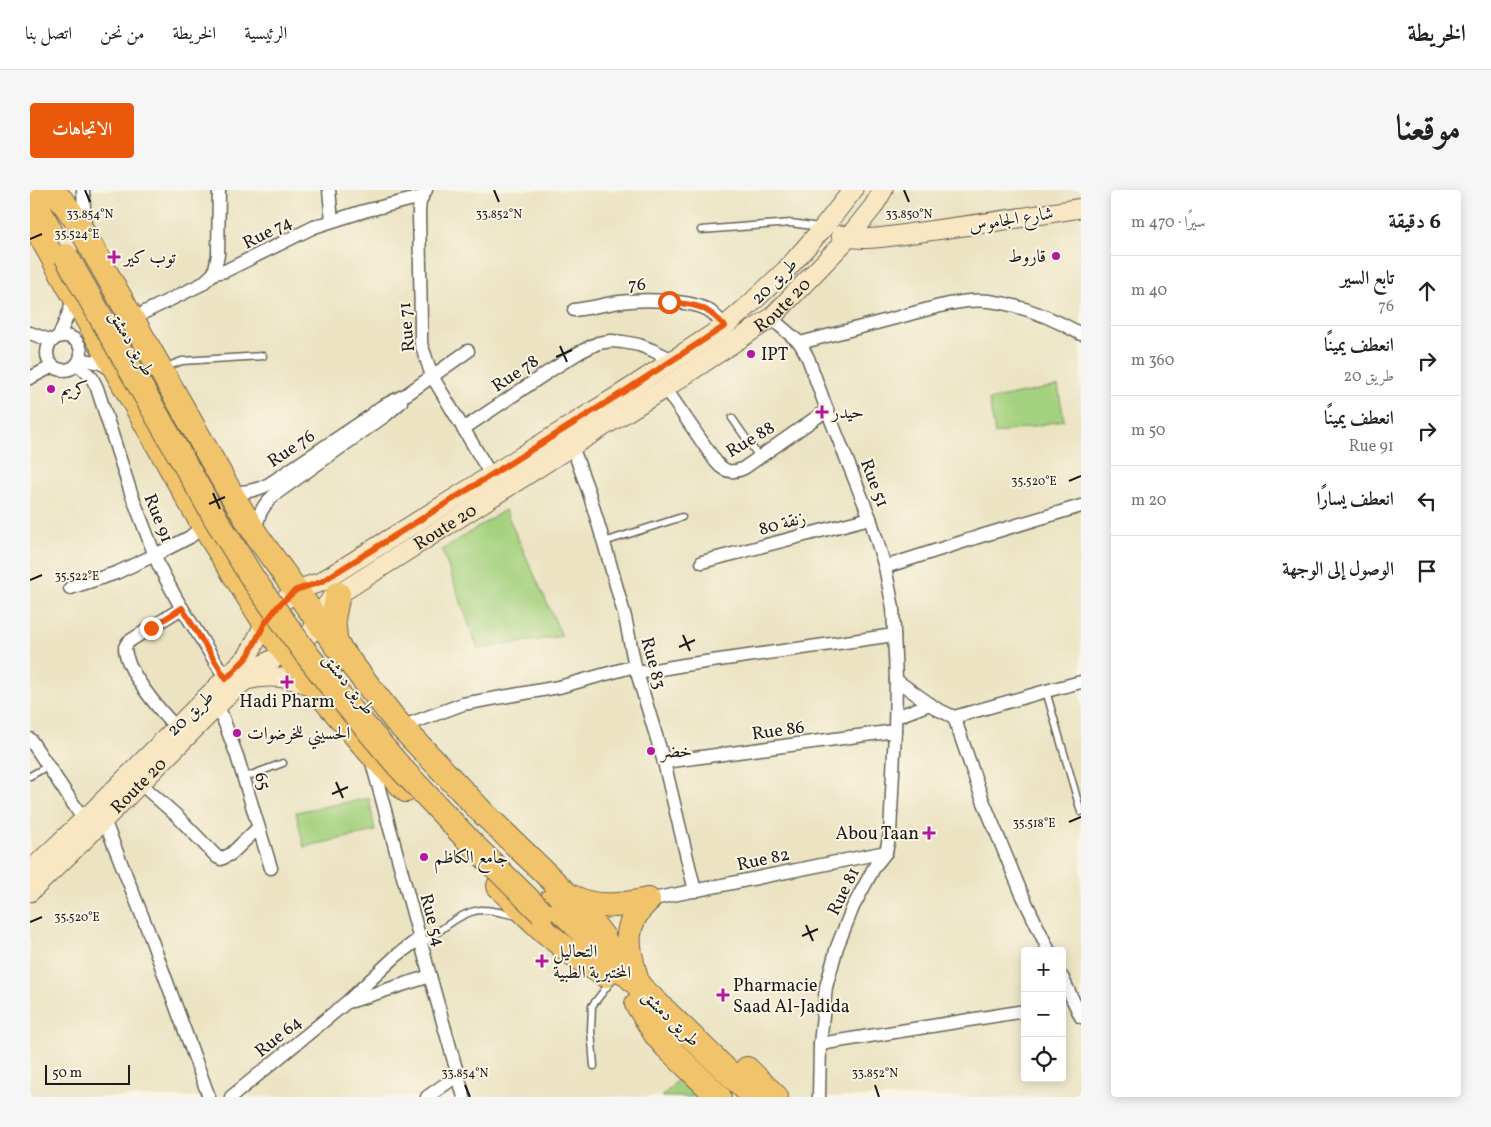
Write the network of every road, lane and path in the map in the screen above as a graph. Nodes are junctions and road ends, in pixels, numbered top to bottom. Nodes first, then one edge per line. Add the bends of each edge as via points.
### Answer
1 (47, 190) edge
2 (52, 190) edge
3 (83, 190) edge
4 (219, 190) edge
5 (329, 190) edge
6 (853, 190) edge
7 (883, 190) edge
8 (424, 193) edge
9 (30, 194) edge
10 (1081, 208) edge
11 (30, 217) edge
12 (332, 221) junction
13 (823, 228) junction
14 (701, 230) dead end
15 (848, 238) junction
16 (76, 247) junction
17 (214, 273) junction
18 (72, 293) junction
19 (574, 310) dead end
20 (771, 318) junction
21 (133, 321) junction
22 (725, 326) junction
23 (30, 333) edge
24 (1081, 334) edge
25 (55, 339) junction
26 (800, 343) junction
27 (468, 351) dead end
28 (263, 356) dead end
29 (673, 360) junction
30 (80, 361) junction
31 (53, 366) junction
32 (160, 369) junction
33 (118, 374) junction
34 (432, 376) junction
35 (30, 378) edge
36 (665, 388) junction
37 (407, 394) junction
38 (827, 410) junction
39 (732, 418) dead end
40 (366, 419) junction
41 (463, 429) junction
42 (572, 446) junction
43 (336, 450) junction
44 (759, 457) junction
45 (491, 475) junction
46 (282, 482) junction
47 (230, 492) junction
48 (1081, 506) edge
49 (682, 517) dead end
50 (870, 518) junction
51 (207, 532) junction
52 (257, 536) junction
53 (604, 542) junction
54 (155, 555) junction
55 (702, 562) dead end
56 (885, 567) junction
57 (70, 588) dead end
58 (296, 590) junction
59 (338, 594) junction
60 (182, 608) junction
61 (318, 621) junction
62 (265, 623) junction
63 (894, 635) junction
64 (336, 646) junction
65 (284, 652) junction
66 (258, 657) junction
67 (636, 670) junction
68 (226, 679) junction
69 (246, 680) junction
70 (896, 680) junction
71 (1081, 682) edge
72 (314, 687) junction
73 (1046, 691) junction
74 (930, 704) junction
75 (218, 705) junction
76 (896, 717) junction
77 (954, 717) junction
78 (176, 727) junction
79 (401, 727) junction
80 (895, 731) junction
81 (30, 738) edge
82 (369, 751) junction
83 (664, 762) junction
84 (283, 763) dead end
85 (48, 766) junction
86 (30, 776) edge
87 (243, 778) junction
88 (141, 784) junction
89 (1081, 812) edge
90 (84, 820) junction
91 (104, 820) junction
92 (258, 828) junction
93 (886, 852) junction
94 (271, 868) dead end
95 (30, 871) edge
96 (695, 891) junction
97 (30, 892) edge
98 (648, 900) junction
99 (548, 907) junction
100 (421, 941) junction
101 (1047, 947) edge
102 (613, 974) junction
103 (430, 976) junction
104 (641, 996) junction
105 (347, 1002) junction
106 (1068, 1003) edge
107 (1021, 1012) edge
108 (1081, 1017) edge
109 (820, 1044) junction
110 (702, 1057) junction
111 (594, 1066) dead end
112 (458, 1075) junction
113 (209, 1097) edge
114 (231, 1097) edge
115 (427, 1097) edge
116 (464, 1097) edge
117 (719, 1097) edge
118 (734, 1097) edge
119 (754, 1097) edge
120 (776, 1097) edge
121 (819, 1097) edge

1 - 16 highway, طريق دمشق
2 - 16 highway via 76,220
3 - 16 street
4 - 17 street via 218,256
5 - 12 street
6 - 13 main road, طريق 20
7 - 15 main road, Route 20
8 - 12 street, Rue 74
8 - 34 street, Rue 71 via 419,212 422,344
9 - 16 highway, طريق دمشق
10 - 15 main road, شارع الجاموس via 963,226
11 - 18 highway
12 - 17 street, Rue 74 via 225,272
13 - 14 lane via 792,222
13 - 15 main road, شارع الجاموس
13 - 22 main road, طريق 20 via 779,277
15 - 20 main road, Route 20
16 - 21 highway
16 - 99 highway, طريق دمشق, bridge via 216,519 253,579 336,692 397,764 469,841
17 - 21 street, Rue 74 via 202,284
18 - 25 street via 70,310
18 - 33 highway
19 - 22 street, 76 via 621,302 682,303 711,312
20 - 26 street, Rue 51
20 - 36 main road, Route 20
21 - 32 highway
22 - 29 main road, طريق 20
23 - 25 street
24 - 26 street via 1016,306 973,301 928,309
25 - 30 street via 68,336 77,341 81,349
25 - 31 street via 47,351
26 - 38 street, Rue 51
27 - 34 street, Rue 76
28 - 32 lane via 182,361
29 - 41 street, Rue 78 via 639,345 623,342 598,344 556,367
29 - 45 main road, طريق 20
30 - 31 street via 66,370
30 - 33 street via 100,363
30 - 54 street, Rue 91 via 97,388 130,493
31 - 35 street
32 - 47 highway
33 - 51 highway
34 - 37 street, Rue 76
34 - 41 street, Rue 71
36 - 42 main road, Route 20
36 - 44 street, Rue 88 via 724,470 740,470
37 - 40 street, Rue 76
37 - 43 street, Rue 76 via 394,409
38 - 44 street, Rue 88
38 - 50 street, Rue 51
39 - 44 lane
40 - 43 street, Rue 76
40 - 46 street, Rue 76
41 - 45 street, Rue 71
42 - 53 street, Rue 83
42 - 59 main road, Route 20
43 - 46 street, Rue 76
45 - 58 main road, طريق 20 via 321,582
46 - 47 street, Rue 76 via 244,493
46 - 52 street, Rue 76 via 259,513
47 - 52 highway
48 - 56 street
49 - 53 lane
50 - 55 street, زنقة 80
50 - 56 street, Rue 51
51 - 54 street via 199,529
51 - 54 street via 207,540
51 - 62 highway
52 - 58 highway
53 - 67 street, Rue 83
54 - 57 street via 116,573
54 - 60 street, Rue 91
56 - 63 street, Rue 51 via 893,608
58 - 61 highway
58 - 62 main road, طريق 20
59 - 61 main road, Route 20 via 325,606
59 - 64 highway via 334,619
60 - 68 street, Rue 91
60 - 78 street via 125,647 139,681
61 - 64 highway
61 - 65 main road, Route 20 via 304,640
62 - 65 highway
62 - 66 main road, طريق 20
63 - 67 street
63 - 70 street, Rue 51
64 - 79 highway
65 - 66 main road, Route 20
65 - 72 highway
66 - 68 main road, طريق 20 via 248,656
66 - 69 main road, Route 20
67 - 79 street via 463,704
67 - 83 street, Rue 83
68 - 78 main road, طريق 20
69 - 72 main road via 281,677
69 - 75 main road, Route 20
70 - 74 street
70 - 76 street, Rue 51
71 - 73 street
72 - 82 highway
73 - 77 street
73 - 89 lane
74 - 76 street
74 - 77 street
75 - 87 street, 65
75 - 88 main road, Route 20
76 - 80 street, Rue 51
77 - 101 street via 982,798
78 - 90 main road, طريق 20
79 - 99 highway via 480,810
80 - 83 street, Rue 86
80 - 93 street, Rue 51 via 890,834
81 - 85 street
82 - 99 highway
82 - 100 street, Rue 54
83 - 96 street, Rue 83
84 - 87 lane
85 - 86 lane
85 - 90 street
87 - 92 street, 65
88 - 91 main road, Route 20
88 - 92 street via 221,859 231,854
90 - 95 main road, طريق 20
91 - 97 main road, Route 20
91 - 113 street
92 - 94 street, 65
93 - 96 street, Rue 82
93 - 109 street, Rue 81 via 853,907 837,947 826,987
96 - 98 street, Rue 82
98 - 99 highway via 613,906 586,903
98 - 104 highway via 635,914 630,928 630,955
99 - 100 lane via 474,910
99 - 102 highway, طريق دمشق
99 - 102 highway via 593,922 603,937
100 - 103 street, Rue 54
100 - 105 street, Rue 64 via 396,956
102 - 104 highway, طريق دمشق
102 - 111 lane via 592,1006
103 - 105 street, Rue 64
103 - 112 street, Rue 54
104 - 110 highway, طريق دمشق
104 - 117 highway via 650,1026
104 - 120 highway via 667,1003 684,1012
105 - 114 street, Rue 64
106 - 108 street
107 - 109 street
109 - 121 street, Rue 81
110 - 118 highway, طريق دمشق
110 - 119 highway, طريق دمشق
112 - 115 street
112 - 116 street, Rue 54

